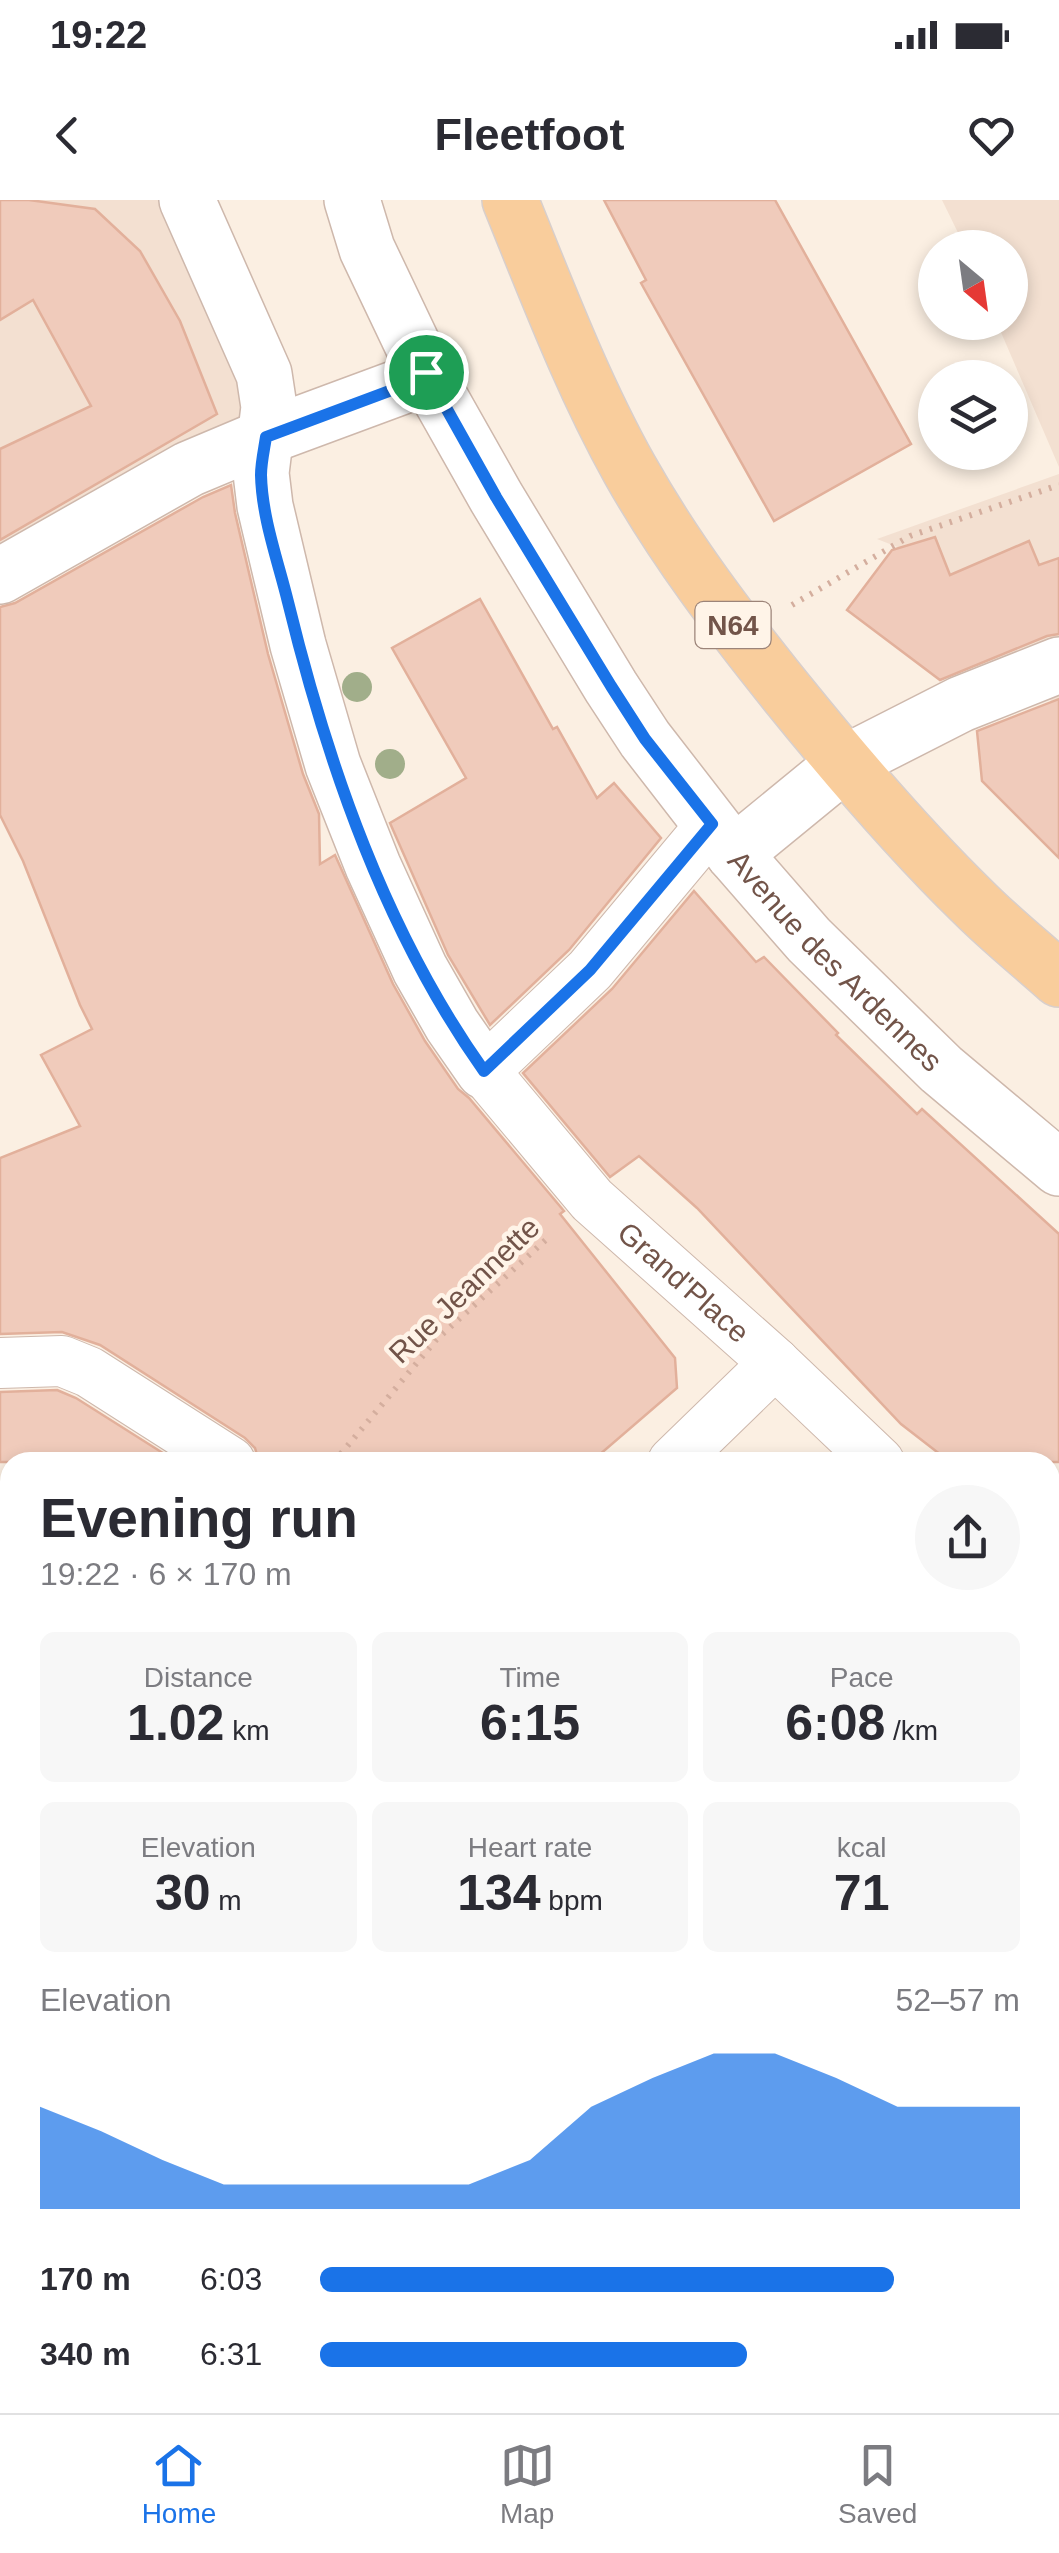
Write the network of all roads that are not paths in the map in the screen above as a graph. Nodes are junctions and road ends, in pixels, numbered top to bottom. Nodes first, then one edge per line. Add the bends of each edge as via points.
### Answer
1 (186, 200) edge
2 (352, 200) edge
3 (510, 200) edge
4 (426, 372) junction
5 (266, 437) junction
6 (0, 576) edge
7 (1059, 666) edge
8 (845, 763) junction
9 (723, 839) junction
10 (1059, 979) edge
11 (484, 1071) junction
12 (1059, 1168) edge
13 (0, 1363) edge
14 (776, 1363) junction
15 (214, 1452) edge
16 (683, 1452) edge
17 (869, 1452) edge

1 - 5 street via 264,374
2 - 4 street, Avenue des Ardennes via 367,248
3 - 8 main road, N64 via 596,404 667,532
4 - 5 street
4 - 9 street, Avenue des Ardennes via 611,686
5 - 6 street via 189,470
5 - 11 street via 265,506 334,765 420,969
7 - 8 street via 961,704
8 - 9 street
8 - 10 main road, N64 via 975,905
9 - 11 street
9 - 12 street, Avenue des Ardennes via 875,1006
11 - 14 street, Grand'Place via 592,1200
13 - 15 street via 62,1361
14 - 16 street, Grand'Place
14 - 17 street, Grand'Place

